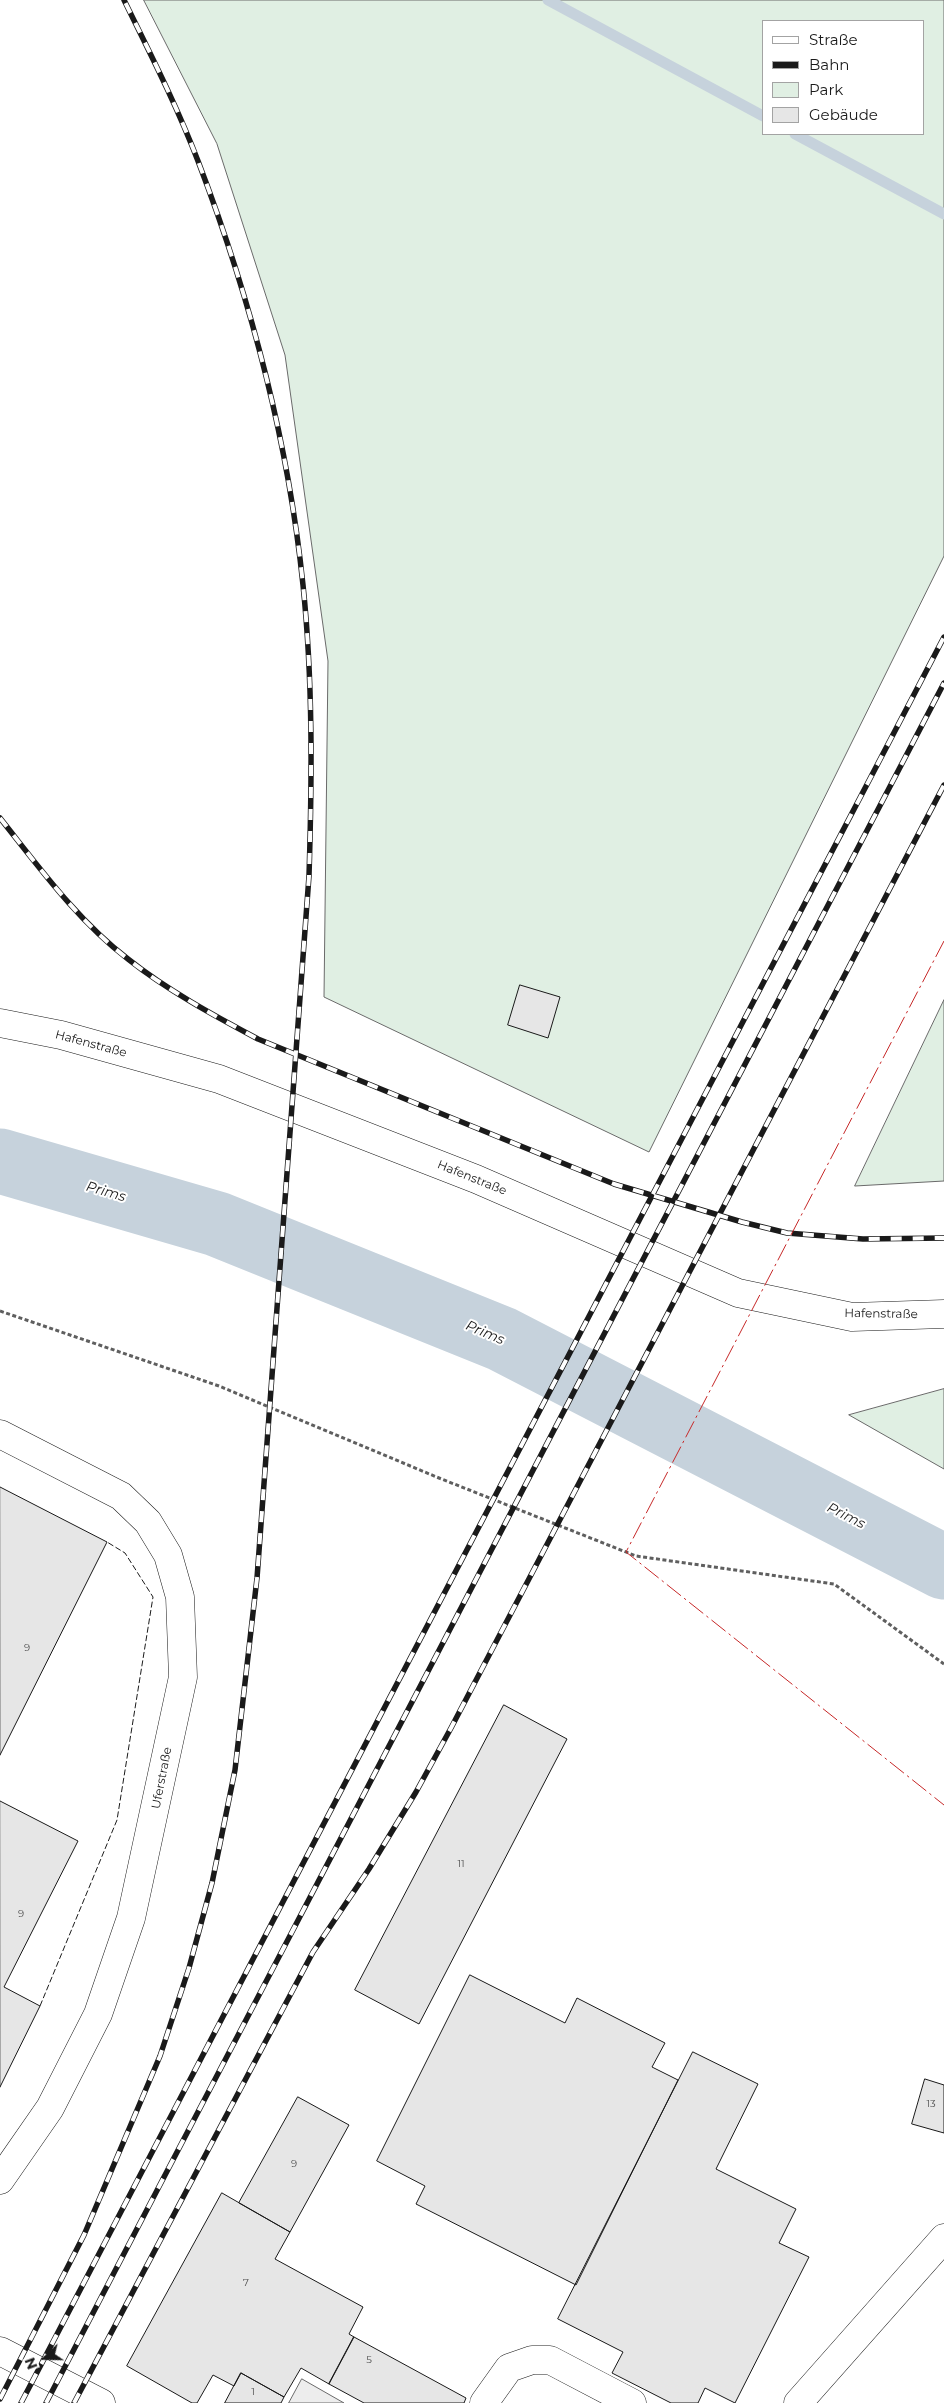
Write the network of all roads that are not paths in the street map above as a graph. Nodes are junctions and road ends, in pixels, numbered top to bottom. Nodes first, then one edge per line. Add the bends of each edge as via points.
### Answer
1 (0, 1024) edge
2 (944, 1314) edge
3 (0, 1434) edge
4 (0, 2180) edge
5 (944, 2238) edge
6 (0, 2351) edge
7 (101, 2403) edge
8 (484, 2403) edge
9 (632, 2403) edge
10 (798, 2403) edge

1 - 2 street, Hafenstraße via 61,1035 219,1079 476,1179 738,1293 852,1317
3 - 4 street, Uferstraße via 121,1496 148,1522 168,1555 180,1597 183,1677 131,1918 98,2014 50,2108
5 - 10 street
6 - 7 street
8 - 9 street via 509,2368 532,2360 550,2360

